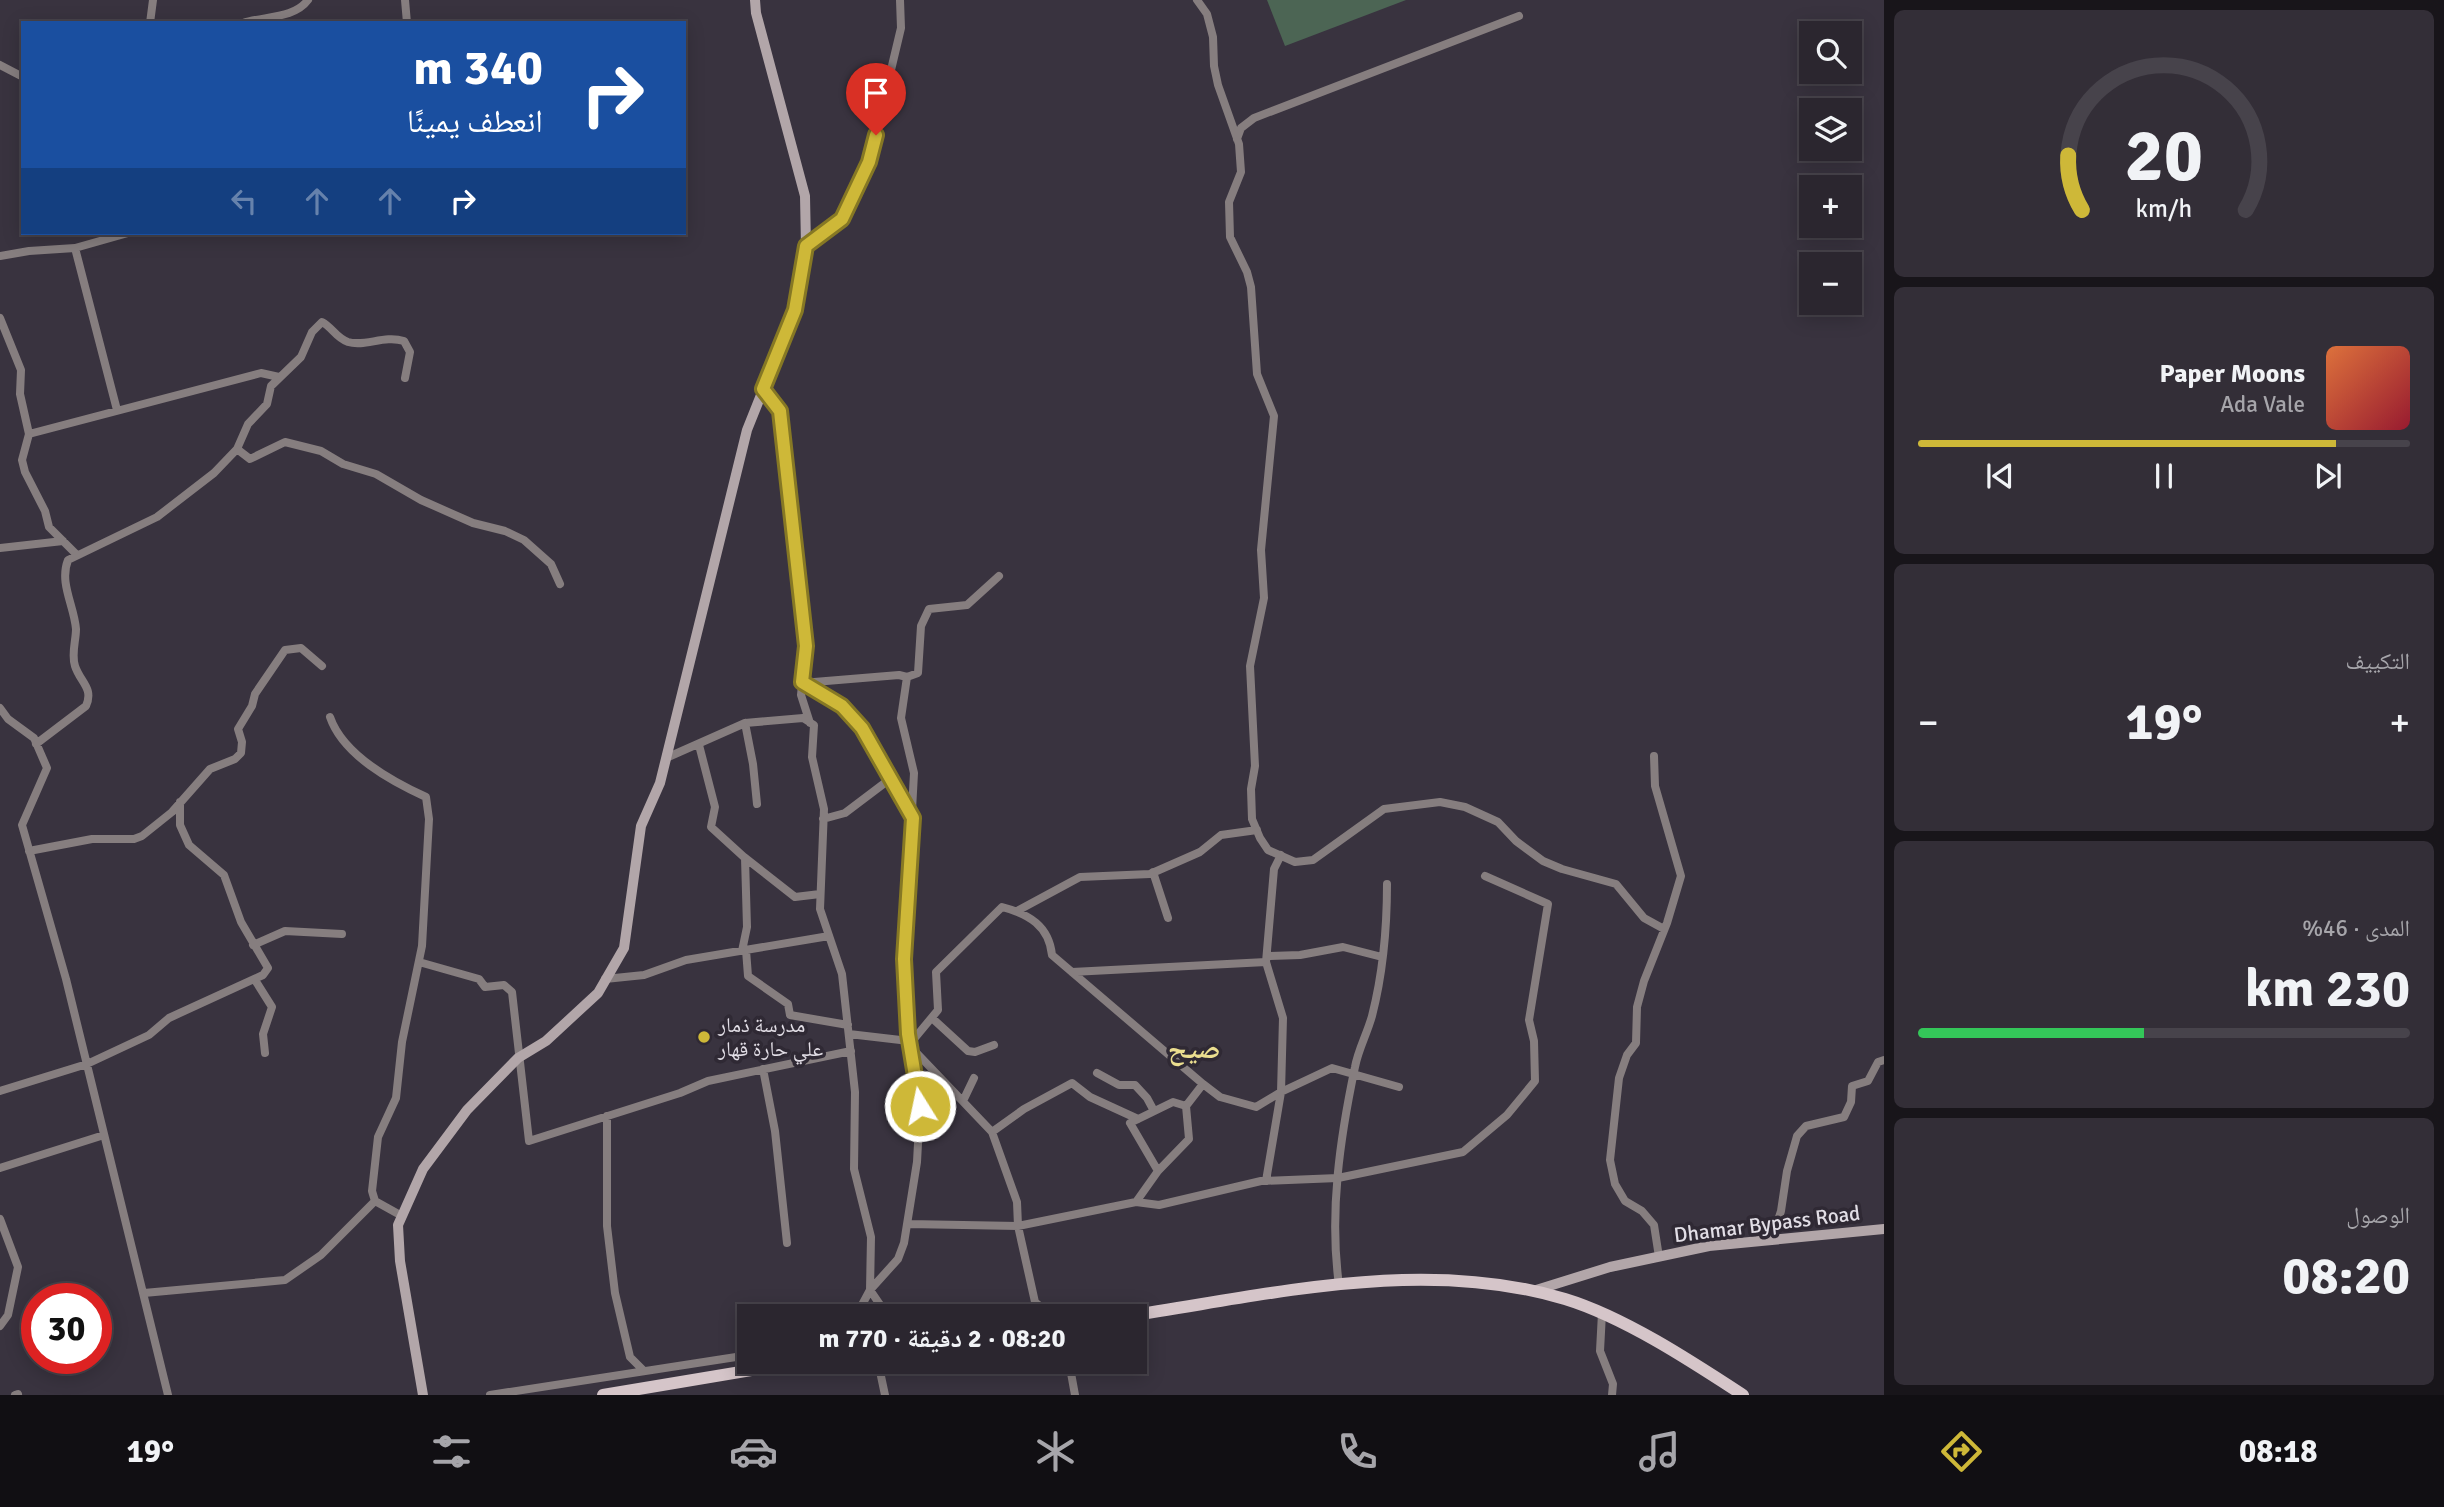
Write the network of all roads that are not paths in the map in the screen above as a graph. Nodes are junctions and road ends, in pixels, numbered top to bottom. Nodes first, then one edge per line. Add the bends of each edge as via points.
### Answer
1 (153, 0) edge
2 (308, 0) edge
3 (405, 0) edge
4 (755, 0) edge
5 (900, 0) edge
6 (1196, 0) edge
7 (1519, 16) dead end
8 (151, 21) edge
9 (252, 21) edge
10 (407, 21) edge
11 (0, 65) edge
12 (21, 76) edge
13 (1237, 139) junction
14 (121, 235) edge
15 (806, 246) junction
16 (75, 248) junction
17 (0, 256) edge
18 (0, 318) edge
19 (279, 377) junction
20 (405, 378) dead end
21 (763, 389) junction
22 (117, 410) junction
23 (29, 434) junction
24 (237, 449) junction
25 (63, 541) junction
26 (0, 548) edge
27 (76, 554) junction
28 (999, 576) dead end
29 (560, 584) dead end
30 (321, 666) dead end
31 (907, 677) junction
32 (802, 682) junction
33 (0, 708) edge
34 (330, 717) dead end
35 (745, 723) junction
36 (810, 723) junction
37 (36, 744) junction
38 (699, 745) junction
39 (1654, 756) dead end
40 (666, 758) junction
41 (890, 779) junction
42 (180, 802) junction
43 (757, 804) dead end
44 (913, 818) junction
45 (823, 819) junction
46 (1257, 830) junction
47 (29, 851) junction
48 (1281, 855) junction
49 (744, 858) junction
50 (1153, 872) junction
51 (1485, 876) dead end
52 (1387, 884) dead end
53 (820, 894) junction
54 (1017, 911) junction
55 (1168, 918) dead end
56 (1664, 929) junction
57 (342, 934) dead end
58 (829, 936) junction
59 (253, 945) junction
60 (744, 951) junction
61 (1381, 957) junction
62 (1267, 959) junction
63 (419, 962) junction
64 (1072, 972) junction
65 (606, 979) junction
66 (255, 980) junction
67 (932, 1018) junction
68 (848, 1030) junction
69 (909, 1043) junction
70 (994, 1045) dead end
71 (851, 1051) junction
72 (265, 1053) dead end
73 (518, 1058) junction
74 (1884, 1060) edge
75 (87, 1064) junction
76 (764, 1069) junction
77 (1097, 1073) dead end
78 (1353, 1074) junction
79 (974, 1079) dead end
80 (1203, 1084) junction
81 (1399, 1087) dead end
82 (0, 1091) edge
83 (1281, 1092) junction
84 (963, 1101) junction
85 (1186, 1106) junction
86 (1154, 1111) junction
87 (607, 1116) junction
88 (1138, 1119) junction
89 (992, 1132) junction
90 (104, 1135) junction
91 (0, 1168) edge
92 (1158, 1171) junction
93 (1338, 1178) junction
94 (1266, 1181) junction
95 (375, 1201) junction
96 (1136, 1202) junction
97 (402, 1216) junction
98 (0, 1219) edge
99 (908, 1224) junction
100 (1018, 1226) junction
101 (1884, 1229) edge
102 (1772, 1239) junction
103 (788, 1242) dead end
104 (1659, 1257) junction
105 (1339, 1285) junction
106 (870, 1290) junction
107 (1533, 1291) junction
108 (144, 1293) junction
109 (862, 1304) edge
110 (880, 1304) edge
111 (1037, 1304) edge
112 (1147, 1313) edge
113 (1602, 1313) junction
114 (0, 1326) edge
115 (737, 1357) edge
116 (643, 1371) junction
117 (740, 1374) edge
118 (881, 1374) edge
119 (1071, 1374) edge
120 (659, 1390) edge
121 (168, 1395) edge
122 (423, 1395) edge
123 (490, 1395) edge
124 (603, 1395) edge
125 (885, 1395) edge
126 (1075, 1395) edge
127 (1612, 1395) edge
128 (1743, 1395) edge

1 - 8 street
2 - 9 street via 292,12
3 - 10 street
4 - 15 street via 805,196
5 - 15 street via 901,28 869,162 842,219
6 - 13 street via 1207,14 1218,85
7 - 13 street via 1254,118 1241,128
11 - 12 street
13 - 46 street via 1241,172 1230,202 1230,237 1251,287 1257,374 1274,416 1261,550 1264,598 1250,666 1255,766 1252,819
14 - 16 street
15 - 21 street via 795,310
16 - 17 street
16 - 22 street
18 - 23 street via 21,370 20,394
19 - 20 street via 301,357 322,322 349,342 385,338 407,343 410,352
19 - 22 street via 261,373
19 - 24 street
21 - 32 street via 780,411 806,646
21 - 40 street via 747,430
22 - 23 street
23 - 25 street via 22,460 25,472 49,527
24 - 27 street via 157,517
24 - 29 street via 250,459 285,442 321,451 343,464 376,474 421,500 524,540 551,564
25 - 26 street
25 - 27 street
27 - 37 street via 68,560 64,573 75,622 75,667 89,690 88,702
28 - 31 street via 967,605 929,609 921,626 918,673
30 - 42 street via 301,648 285,650 238,729 241,753 210,769
31 - 32 street
31 - 44 street via 901,718 914,773
32 - 36 street
32 - 41 street via 842,706 862,728
33 - 37 street
34 - 63 street via 346,743 371,765 426,797 429,819
35 - 36 street via 803,718
35 - 38 street
35 - 43 street
36 - 45 street via 814,725 812,757
37 - 47 street via 47,768 22,825
38 - 40 street
38 - 49 street via 715,807 711,827
39 - 56 street via 1655,786 1681,876
40 - 65 street via 641,826 624,948
41 - 44 street
41 - 45 street via 845,813
42 - 47 street via 134,839 105,837
42 - 59 street via 180,825 189,845 224,875
44 - 69 street via 904,959
45 - 53 street
46 - 48 street via 1268,850
46 - 50 street via 1221,835 1200,852
47 - 75 street
48 - 56 street via 1295,862 1314,860 1384,809 1440,802 1498,822 1543,861 1616,884 1644,919
48 - 62 street via 1274,869
49 - 53 street via 795,897
49 - 60 street
50 - 54 street via 1080,877
50 - 55 street
51 - 93 street via 1548,904 1528,1020 1534,1041 1535,1081 1507,1115 1463,1152
52 - 61 street via 1387,927
53 - 58 street
54 - 64 street via 1038,922 1051,940 1052,955
54 - 67 street via 1002,907 936,972 938,1010
56 - 104 street via 1640,994 1636,1043 1619,1078 1610,1160 1615,1184 1625,1201 1654,1225
57 - 59 street via 285,932
58 - 60 street
58 - 68 street via 842,974
59 - 66 street via 268,968
60 - 65 street via 686,960 644,975
60 - 68 street via 748,976 788,1004 790,1016
61 - 62 street via 1343,947
61 - 78 street via 1372,1016
62 - 64 street
62 - 83 street via 1283,1018
63 - 73 street via 479,979 485,987 505,985 512,992
63 - 95 street via 396,1098 379,1137 372,1191
64 - 80 street
65 - 73 street via 598,993 546,1041
66 - 72 street via 272,1007 263,1034
66 - 75 street via 169,1018 149,1035
67 - 69 street
67 - 70 street via 968,1051
68 - 69 street
68 - 71 street
69 - 84 street
69 - 99 street via 920,1106
71 - 76 street
71 - 106 street via 854,1168 871,1237
73 - 87 street via 530,1141
73 - 97 street via 467,1110 422,1169
74 - 102 street via 1878,1062 1868,1081 1852,1086 1844,1117 1806,1126 1797,1136
75 - 82 street
75 - 90 street
76 - 87 street via 708,1081
76 - 103 street
77 - 86 street via 1119,1085 1135,1085
78 - 81 street
78 - 83 street via 1332,1068
78 - 93 street
79 - 84 street
80 - 83 street via 1220,1097 1256,1107
80 - 85 street
83 - 94 street
84 - 89 street
85 - 86 street via 1173,1102
85 - 92 street via 1188,1139
86 - 88 street
87 - 116 street via 607,1226 615,1293 630,1357
88 - 89 street via 1090,1097 1072,1083
88 - 92 street via 1130,1123
89 - 100 street via 1017,1202
90 - 91 street
90 - 108 street
92 - 96 street
93 - 94 street
93 - 105 street via 1334,1249
94 - 96 street via 1159,1205
95 - 97 street
95 - 108 street via 321,1255 285,1280
96 - 100 street
97 - 122 street via 398,1225 400,1261
98 - 114 street via 18,1267 8,1315
99 - 100 street
99 - 106 street via 898,1259
100 - 111 street
101 - 102 street, Dhamar Bypass Road
102 - 104 street, Dhamar Bypass Road
104 - 107 street, Dhamar Bypass Road
105 - 107 main road via 1426,1280
105 - 112 main road
106 - 109 street
106 - 110 street
107 - 113 main road
108 - 121 street
113 - 127 street via 1600,1351 1613,1384
113 - 128 main road
115 - 116 street
116 - 123 street
117 - 120 main road
118 - 125 street
119 - 126 street
120 - 124 main road

